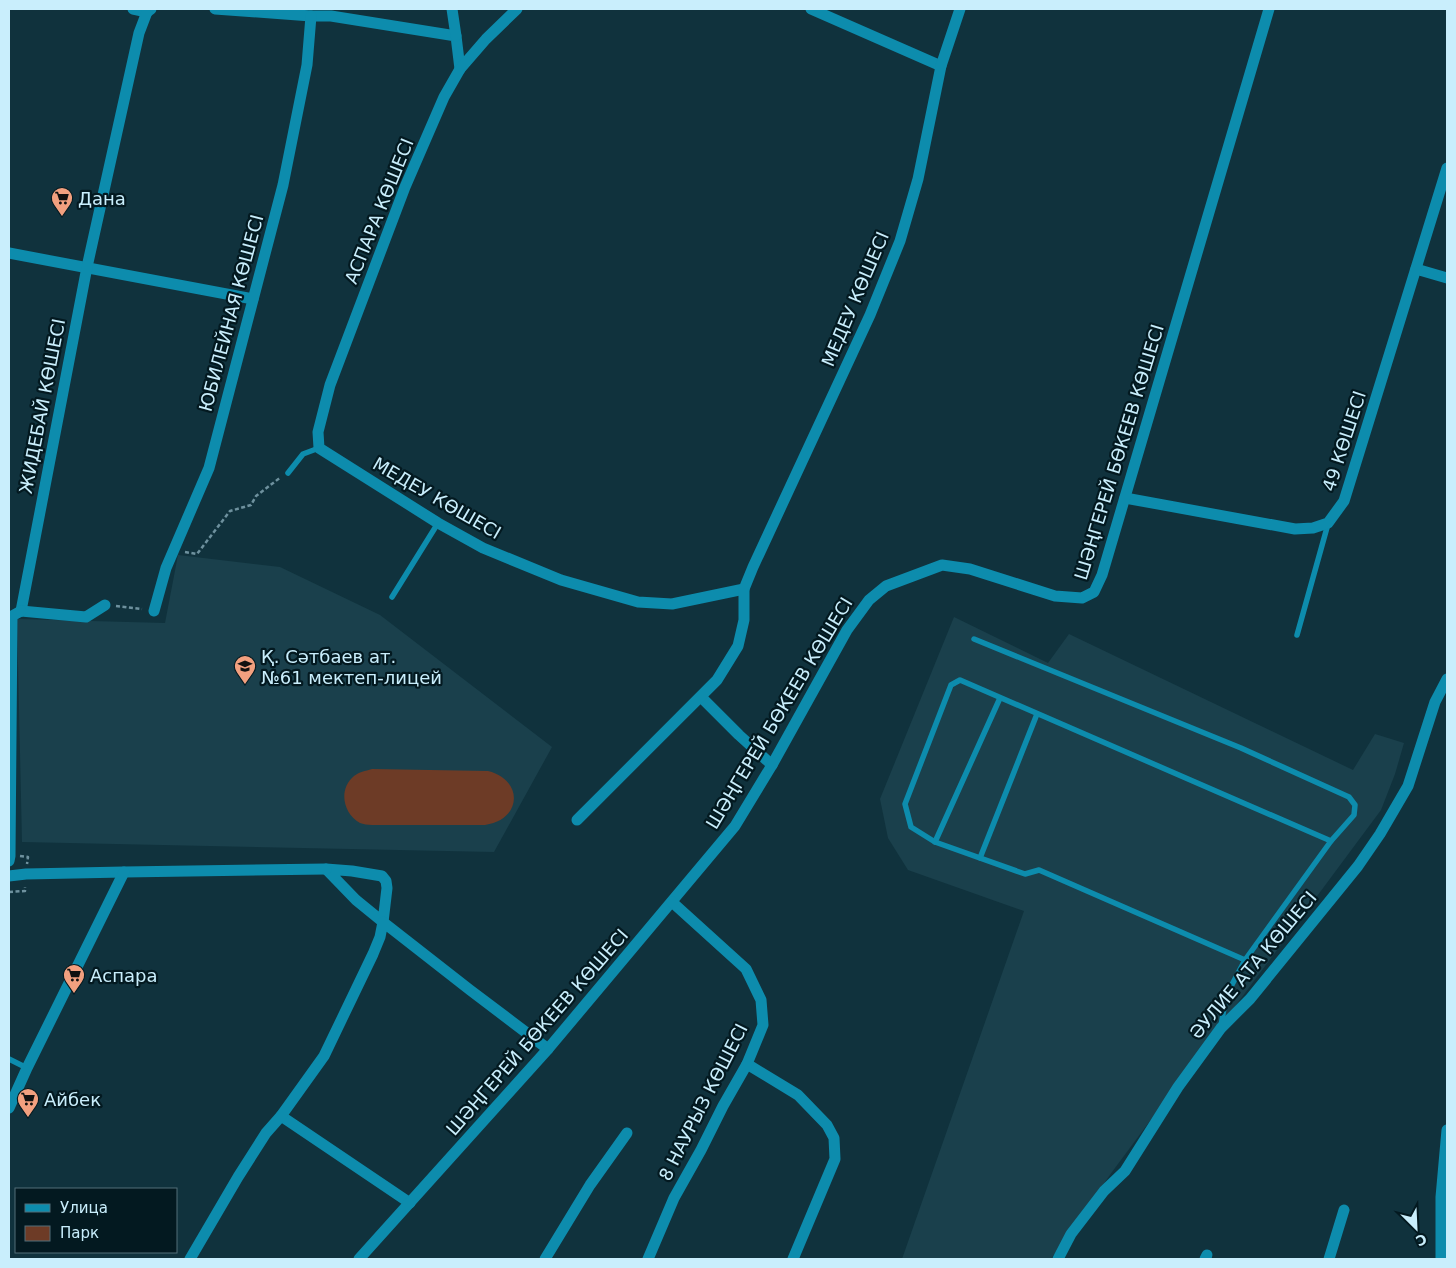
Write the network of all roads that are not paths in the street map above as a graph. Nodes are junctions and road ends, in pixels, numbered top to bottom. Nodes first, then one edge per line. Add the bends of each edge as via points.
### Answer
1 (133, 9) edge
2 (215, 9) edge
3 (452, 9) edge
4 (517, 9) edge
5 (811, 9) edge
6 (960, 9) edge
7 (1269, 9) edge
8 (149, 10) edge
9 (256, 11) edge
10 (311, 16) junction
11 (456, 36) junction
12 (941, 66) junction
13 (460, 69) junction
14 (1447, 168) edge
15 (9, 253) edge
16 (87, 266) junction
17 (1416, 268) junction
18 (1447, 278) edge
19 (253, 299) junction
20 (319, 448) junction
21 (288, 473) road end
22 (1125, 498) junction
23 (1328, 523) junction
24 (438, 524) junction
25 (744, 589) junction
26 (392, 597) dead end
27 (105, 604) road end
28 (154, 611) road end
29 (14, 614) edge
30 (1298, 635) dead end
31 (974, 639) dead end
32 (1447, 679) edge
33 (701, 697) junction
34 (1000, 698) junction
35 (1037, 714) junction
36 (772, 765) junction
37 (577, 820) dead end
38 (1331, 841) junction
39 (936, 842) junction
40 (980, 858) junction
41 (9, 861) edge
42 (326, 869) junction
43 (124, 872) junction
44 (9, 876) edge
45 (672, 902) junction
46 (383, 922) junction
47 (1245, 960) junction
48 (1221, 1028) junction
49 (548, 1049) junction
50 (9, 1059) edge
51 (747, 1064) junction
52 (27, 1068) junction
53 (9, 1108) edge
54 (281, 1116) junction
55 (1447, 1130) edge
56 (628, 1133) dead end
57 (410, 1203) junction
58 (1344, 1210) dead end
59 (190, 1259) edge
60 (359, 1259) edge
61 (545, 1259) edge
62 (648, 1259) edge
63 (793, 1259) edge
64 (1058, 1259) edge
65 (1329, 1259) edge
66 (1441, 1259) edge

1 - 8 street
2 - 9 street
3 - 11 street
4 - 13 street, АСПАРА КӨШЕСІ
5 - 12 street
6 - 12 street, МЕДЕУ КӨШЕСІ
7 - 22 street, ШӘҢГЕРЕЙ БӨКЕЕВ КӨШЕСІ
8 - 16 street, ЖИДЕБАЙ КӨШЕСІ via 139,34
9 - 10 street
10 - 11 street via 331,16
10 - 19 street, ЮБИЛЕЙНАЯ КӨШЕСІ via 307,65 285,176
11 - 13 street
12 - 25 street, МЕДЕУ КӨШЕСІ via 918,180 900,241 870,315
13 - 20 street, АСПАРА КӨШЕСІ via 444,97 405,186 330,385 318,432
14 - 17 street, 49 КӨШЕСІ
15 - 16 street
16 - 19 street
16 - 29 street, ЖИДЕБАЙ КӨШЕСІ
17 - 18 street
17 - 23 street, 49 КӨШЕСІ via 1344,501
19 - 28 street, ЮБИЛЕЙНАЯ КӨШЕСІ via 209,468 166,568
20 - 21 lane via 303,454
20 - 24 street, МЕДЕУ КӨШЕСІ
22 - 23 street via 1295,529
22 - 36 street, ШӘҢГЕРЕЙ БӨКЕЕВ КӨШЕСІ via 1102,576 1094,592 1082,598 1055,596 970,569 942,565 886,586 869,600 847,630
23 - 30 lane
24 - 25 street, МЕДЕУ КӨШЕСІ via 483,548 561,580 638,602 672,604
24 - 26 lane
25 - 33 street, МЕДЕУ КӨШЕСІ via 744,620 738,646 718,680
27 - 29 street via 86,617
29 - 41 street, ЖИДЕБАЙ КӨШЕСІ
31 - 38 lane via 1241,748 1349,797 1355,805 1354,815
32 - 48 street, ӘУЛИЕ АТА КӨШЕСІ via 1435,702 1408,786 1380,834 1358,866 1256,991
33 - 36 street
33 - 37 street, МЕДЕУ КӨШЕСІ
34 - 35 lane
34 - 39 lane
34 - 39 lane via 960,680 951,686 904,804 911,827
35 - 38 lane
35 - 40 lane
36 - 45 street, ШӘҢГЕРЕЙ БӨКЕЕВ КӨШЕСІ via 735,826
38 - 47 lane
39 - 40 lane
40 - 47 lane via 1025,874 1039,870
42 - 43 street
42 - 46 street
42 - 46 street via 382,876 387,888
43 - 44 street
43 - 52 street
45 - 49 street, ШӘҢГЕРЕЙ БӨКЕЕВ КӨШЕСІ
45 - 51 street, 8 НАУРЫЗ КӨШЕСІ via 746,969 761,1000 763,1025
46 - 49 street
46 - 54 street via 373,954 324,1056
47 - 48 lane via 1226,996
48 - 64 street, ӘУЛИЕ АТА КӨШЕСІ via 1178,1087 1125,1171 1098,1198 1071,1234
49 - 57 street, ШӘҢГЕРЕЙ БӨКЕЕВ КӨШЕСІ
50 - 52 lane
51 - 62 street, 8 НАУРЫЗ КӨШЕСІ via 674,1198
51 - 63 street via 798,1096 827,1125 834,1138 835,1160
52 - 53 street
54 - 57 street
54 - 59 street via 266,1133
55 - 66 street via 1441,1197
56 - 61 street via 590,1185
57 - 60 street, ШӘҢГЕРЕЙ БӨКЕЕВ КӨШЕСІ
58 - 65 street

